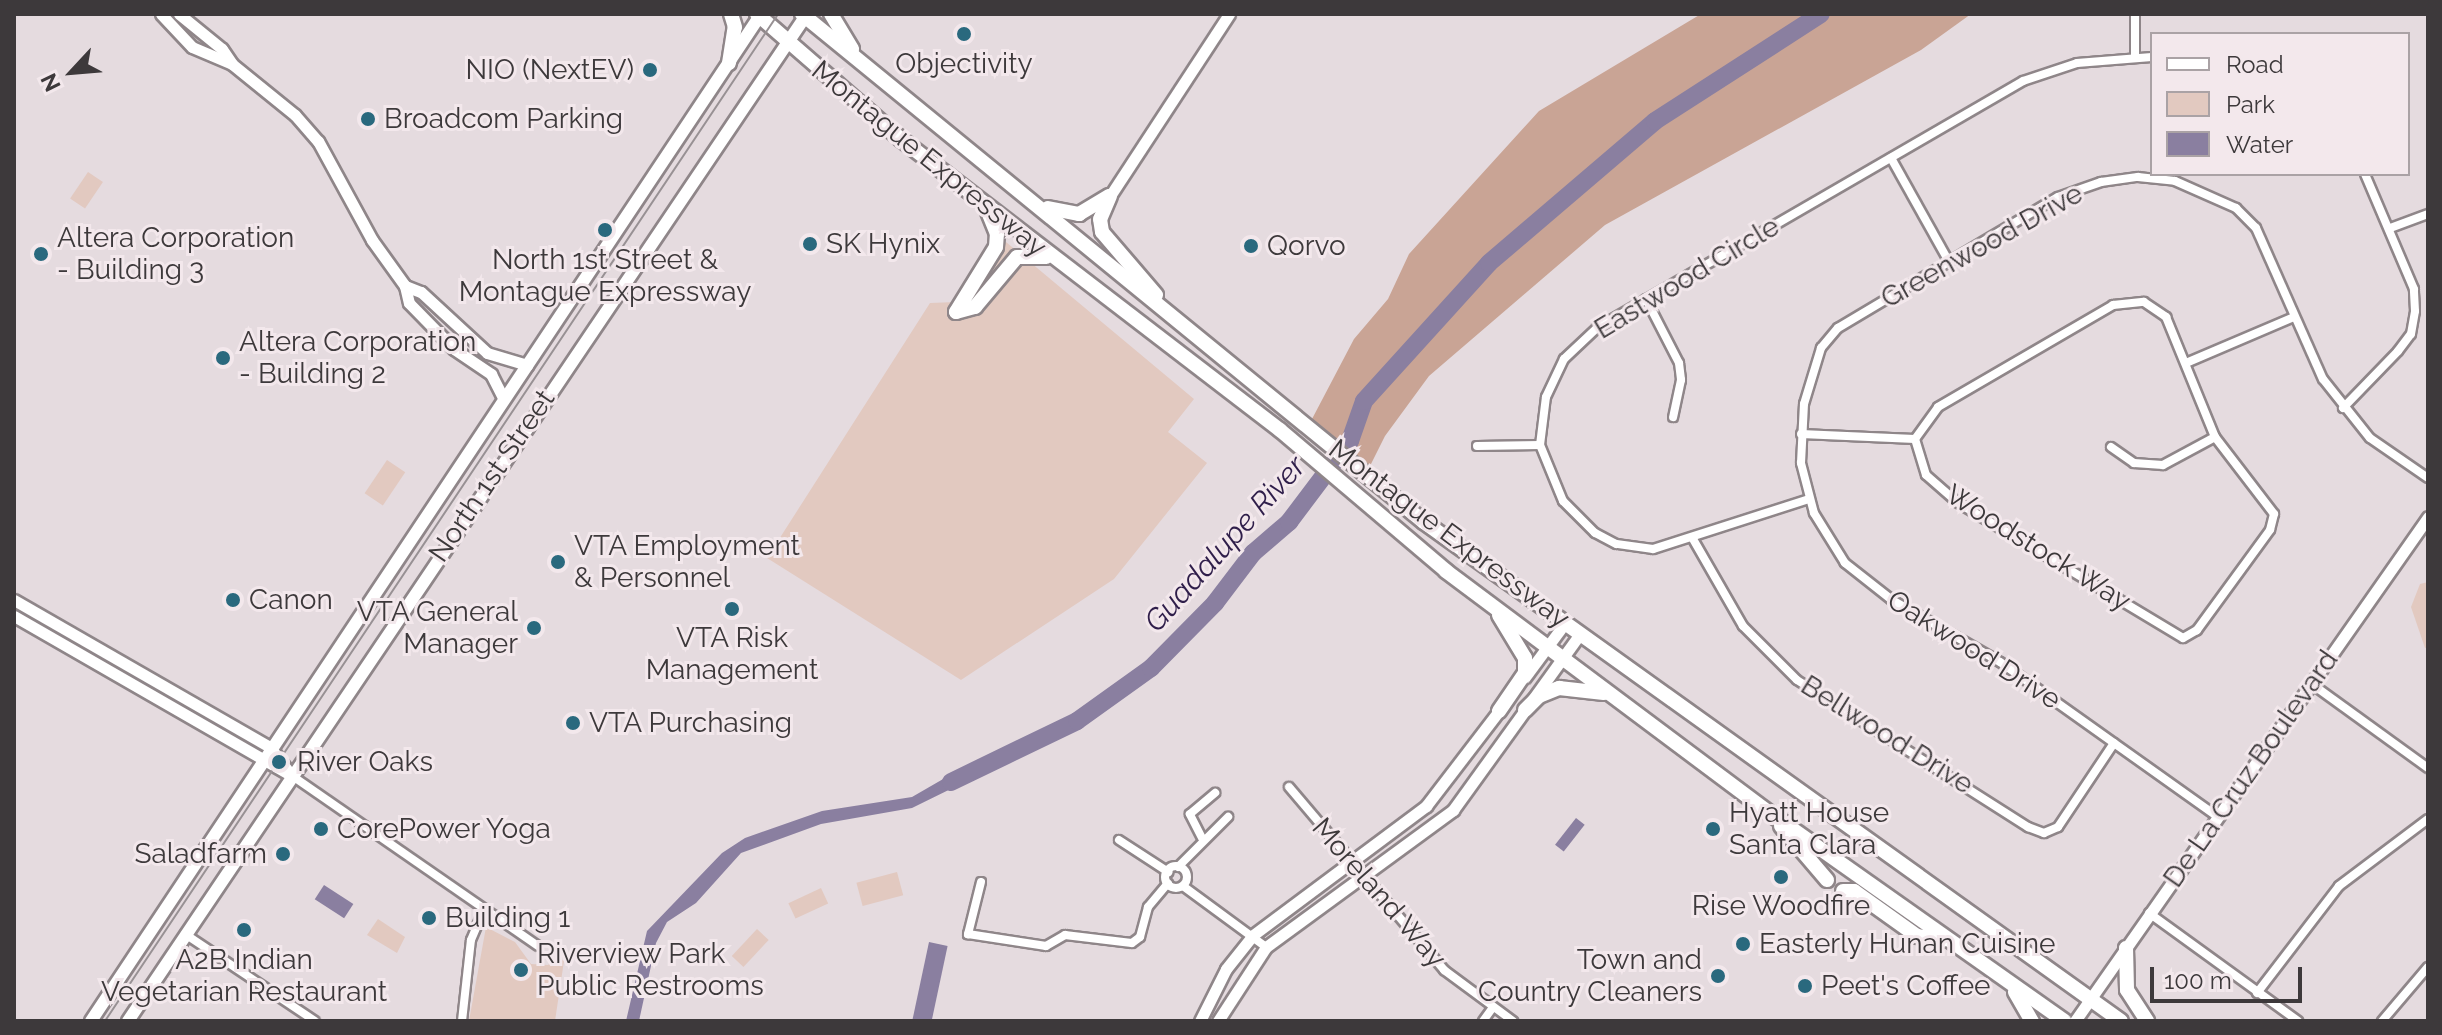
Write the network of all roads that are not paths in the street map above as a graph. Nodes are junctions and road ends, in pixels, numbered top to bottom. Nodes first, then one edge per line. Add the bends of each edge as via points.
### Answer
1 (161, 14) edge
2 (179, 14) edge
3 (731, 14) edge
4 (831, 14) edge
5 (1229, 14) edge
6 (2135, 14) edge
7 (759, 15) edge
8 (805, 15) edge
9 (788, 43) junction
10 (2135, 56) junction
11 (2150, 57) edge
12 (859, 59) junction
13 (729, 63) junction
14 (232, 64) junction
15 (1891, 158) junction
16 (2366, 176) edge
17 (1110, 196) junction
18 (1038, 203) junction
19 (986, 207) junction
20 (2428, 214) edge
21 (2390, 228) junction
22 (1053, 259) junction
23 (1948, 260) junction
24 (405, 286) junction
25 (1646, 299) junction
26 (1164, 309) junction
27 (2294, 317) junction
28 (2186, 363) junction
29 (527, 365) junction
30 (504, 399) junction
31 (2343, 408) junction
32 (1673, 417) dead end
33 (1801, 434) junction
34 (2215, 437) junction
35 (1915, 439) junction
36 (1540, 445) junction
37 (1477, 446) dead end
38 (2111, 447) dead end
39 (2428, 478) edge
40 (1809, 499) junction
41 (2428, 517) edge
42 (1693, 539) junction
43 (14, 600) edge
44 (1495, 608) junction
45 (14, 616) edge
46 (1565, 623) junction
47 (1580, 634) junction
48 (1548, 647) junction
49 (1561, 659) junction
50 (2312, 684) junction
51 (1609, 694) junction
52 (1525, 710) junction
53 (1499, 711) junction
54 (2114, 743) junction
55 (270, 747) junction
56 (261, 761) junction
57 (2428, 768) edge
58 (291, 775) junction
59 (1289, 787) dead end
60 (1215, 793) dead end
61 (1771, 814) junction
62 (1228, 817) dead end
63 (2218, 817) junction
64 (2428, 819) edge
65 (1202, 838) junction
66 (1119, 840) dead end
67 (1354, 862) junction
68 (1178, 867) junction
69 (1168, 872) junction
70 (1365, 877) junction
71 (1827, 880) dead end
72 (981, 882) dead end
73 (1168, 883) junction
74 (1183, 886) junction
75 (1843, 891) dead end
76 (484, 910) junction
77 (2149, 913) junction
78 (185, 934) junction
79 (1253, 935) junction
80 (1948, 941) junction
81 (538, 946) dead end
82 (1266, 947) junction
83 (2126, 948) junction
84 (2428, 967) edge
85 (2011, 984) junction
86 (2257, 993) junction
87 (2090, 1000) junction
88 (1493, 1007) junction
89 (91, 1021) edge
90 (128, 1021) edge
91 (315, 1021) edge
92 (462, 1021) edge
93 (1200, 1021) edge
94 (1218, 1021) edge
95 (1483, 1021) edge
96 (1513, 1021) edge
97 (2032, 1021) edge
98 (2064, 1021) edge
99 (2075, 1021) edge
100 (2121, 1021) edge
101 (2147, 1021) edge
102 (2298, 1021) edge
103 (2382, 1021) edge

1 - 14 main road via 192,47
2 - 14 main road via 222,49
3 - 13 highway via 735,27
4 - 12 highway
5 - 17 main road
6 - 10 street
7 - 9 highway, Montague Expressway
7 - 13 main road, North 1st Street
8 - 9 main road, North 1st Street
8 - 12 highway, Montague Expressway
9 - 19 highway, Montague Expressway
9 - 58 main road, North 1st Street
10 - 11 street, Eastwood Circle
10 - 15 street, Eastwood Circle via 2077,63 2023,81
12 - 18 highway, Montague Expressway
13 - 29 main road, North 1st Street
14 - 24 main road via 281,101 318,141 372,240
15 - 23 street
15 - 25 street, Eastwood Circle
16 - 21 street
17 - 18 highway via 1079,214
17 - 26 highway via 1100,219 1102,232 1140,271
18 - 26 highway, Montague Expressway
19 - 22 highway, Montague Expressway
19 - 22 highway via 998,240 956,312 975,307 1017,257 1040,254
20 - 21 street
21 - 31 street via 2414,289 2411,334
22 - 44 highway, Montague Expressway via 1351,486
23 - 27 street, Greenwood Drive via 2058,197 2101,182 2138,177 2175,181 2227,202 2256,228
23 - 33 street, Greenwood Drive via 1838,328 1811,373
24 - 29 main road via 421,292 454,328 487,353
24 - 30 main road via 409,303 427,325 491,374
25 - 32 street via 1679,363
25 - 36 street, Eastwood Circle via 1597,328 1564,359 1546,397
26 - 46 highway, Montague Expressway via 1364,472
27 - 28 street
27 - 31 street, Greenwood Drive
28 - 34 street
28 - 35 street via 2166,317 2144,302 2113,305 1938,407
29 - 30 main road, North 1st Street
30 - 55 main road, North 1st Street
31 - 39 street, Greenwood Drive via 2370,438
33 - 35 street
33 - 40 street, Oakwood Drive
34 - 35 street, Woodstock Way via 2274,514 2270,530 2197,630 2183,638 1957,502 1926,475
34 - 38 street via 2163,465 2134,463
36 - 37 street
36 - 42 street, Eastwood Circle via 1563,501 1595,533 1616,544 1653,549
40 - 42 street, Eastwood Circle
40 - 54 street, Oakwood Drive via 1845,563
41 - 50 main road, De La Cruz Boulevard
42 - 54 street, Bellwood Drive via 1743,626 1797,680 2044,833 2058,827
43 - 55 main road
44 - 48 highway, Montague Expressway
44 - 53 highway via 1525,658 1525,673
45 - 56 main road
46 - 47 highway, Montague Expressway
46 - 48 main road
47 - 49 main road
47 - 87 highway, Montague Expressway
48 - 49 highway, Montague Expressway
48 - 53 main road
49 - 51 highway, Montague Expressway
49 - 52 main road
50 - 57 street
50 - 63 main road, De La Cruz Boulevard
51 - 52 highway via 1559,688 1539,696
51 - 61 highway, Montague Expressway
52 - 70 main road via 1453,810
53 - 67 main road via 1426,806
54 - 63 street, Oakwood Drive
55 - 56 main road, North 1st Street
55 - 58 main road
56 - 58 main road
56 - 89 main road, North 1st Street
58 - 76 street
58 - 78 main road, North 1st Street
59 - 67 street, Moreland Way
60 - 65 street via 1190,814
61 - 71 highway
61 - 80 highway, Montague Expressway
62 - 65 street
63 - 77 main road, De La Cruz Boulevard
64 - 86 street via 2339,886
65 - 68 street
66 - 69 street
67 - 70 street, Moreland Way
67 - 79 main road
68 - 69 street
68 - 74 street via 1187,876
69 - 73 street
70 - 82 main road
70 - 88 street, Moreland Way via 1444,970
72 - 73 street via 968,934 1046,946 1065,935 1132,943 1140,937 1148,907
73 - 74 street
74 - 79 street
75 - 80 highway via 1854,891 1917,936
76 - 81 street
76 - 92 street via 471,940
77 - 83 main road, De La Cruz Boulevard
77 - 86 street
78 - 90 main road, North 1st Street
78 - 91 street
79 - 82 street
79 - 93 main road via 1226,969
80 - 85 highway, Montague Expressway
82 - 94 main road
83 - 87 main road, De La Cruz Boulevard
83 - 101 highway via 2127,990
84 - 103 street
85 - 97 highway
85 - 98 highway, Montague Expressway
86 - 102 street
87 - 99 main road, De La Cruz Boulevard
87 - 100 highway, Montague Expressway
88 - 95 street
88 - 96 street, Moreland Way

